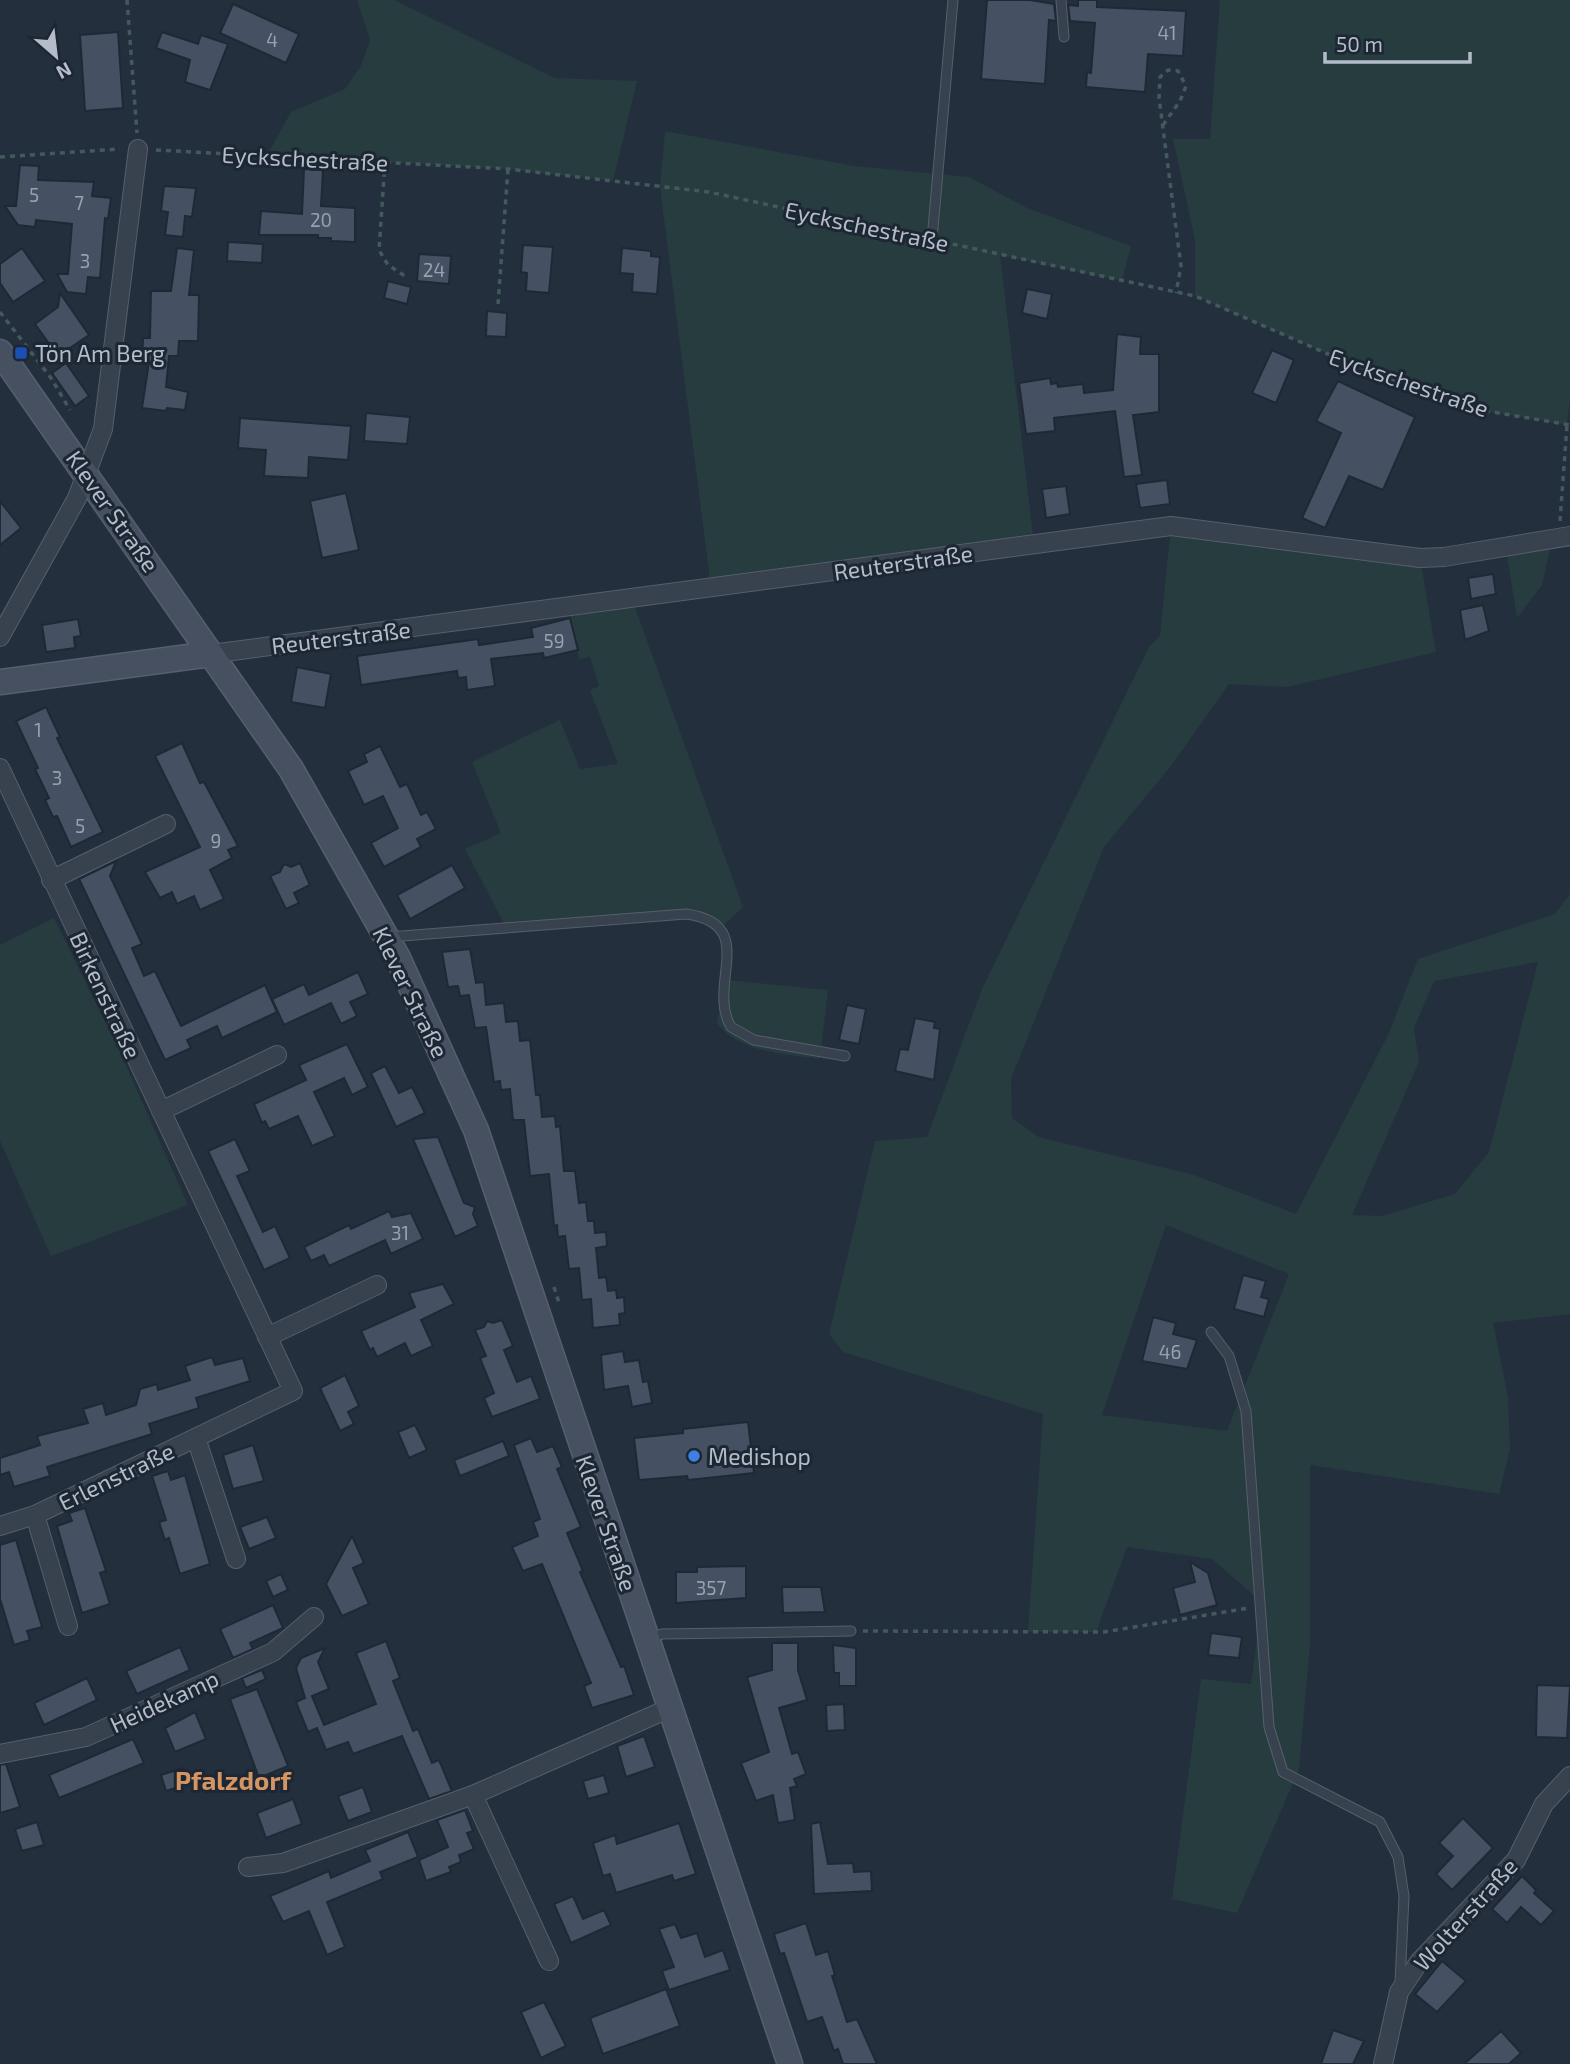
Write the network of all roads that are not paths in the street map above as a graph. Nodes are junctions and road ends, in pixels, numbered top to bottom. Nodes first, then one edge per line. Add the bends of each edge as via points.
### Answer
1 (953, 0) edge
2 (1061, 0) edge
3 (1063, 37) dead end
4 (138, 149) road end
5 (932, 240) road end
6 (0, 352) edge
7 (87, 473) junction
8 (1564, 536) edge
9 (0, 636) edge
10 (223, 653) junction
11 (0, 682) edge
12 (0, 768) edge
13 (166, 824) dead end
14 (51, 880) junction
15 (386, 937) junction
16 (276, 1055) dead end
17 (845, 1056) dead end
18 (161, 1111) junction
19 (377, 1285) dead end
20 (1211, 1332) dead end
21 (267, 1337) junction
22 (293, 1391) joint
23 (197, 1438) junction
24 (35, 1515) junction
25 (0, 1526) edge
26 (236, 1559) dead end
27 (314, 1617) dead end
28 (68, 1626) dead end
29 (851, 1631) road end
30 (646, 1640) junction
31 (670, 1708) junction
32 (0, 1754) edge
33 (1570, 1776) edge
34 (473, 1795) junction
35 (248, 1867) dead end
36 (549, 1961) dead end
37 (1399, 1992) junction
38 (790, 2064) edge
39 (1383, 2064) edge

1 - 5 lane
2 - 3 lane
4 - 7 street via 103,429
6 - 7 street, Klever Straße
7 - 9 street
7 - 10 street, Klever Straße
8 - 10 street, Reuterstraße via 1420,558 1171,526
10 - 11 street, Reuterstraße
10 - 15 street, Klever Straße
12 - 14 street, Birkenstraße
13 - 14 street
14 - 18 street, Birkenstraße
15 - 17 lane via 554,922 700,916 712,920 727,942 722,1005 731,1027 754,1040
15 - 30 street, Klever Straße via 476,1130
16 - 18 street
18 - 21 street, Birkenstraße
19 - 21 street
20 - 37 lane via 1229,1356 1247,1411 1269,1727 1283,1772 1380,1822 1398,1857 1404,1896
21 - 22 street, Birkenstraße
22 - 23 street, Erlenstraße
23 - 24 street, Erlenstraße
23 - 26 street, Erlenstraße
24 - 25 street, Erlenstraße
24 - 28 street, Erlenstraße
27 - 32 street, Heidekamp via 274,1652 86,1737
29 - 30 lane via 662,1634
30 - 31 street, Klever Straße
31 - 34 street
31 - 38 street, Klever Straße
33 - 37 street, Wolterstraße via 1544,1804 1516,1860 1419,1962
34 - 35 street via 283,1863
34 - 36 street
37 - 39 street, Wolterstraße

